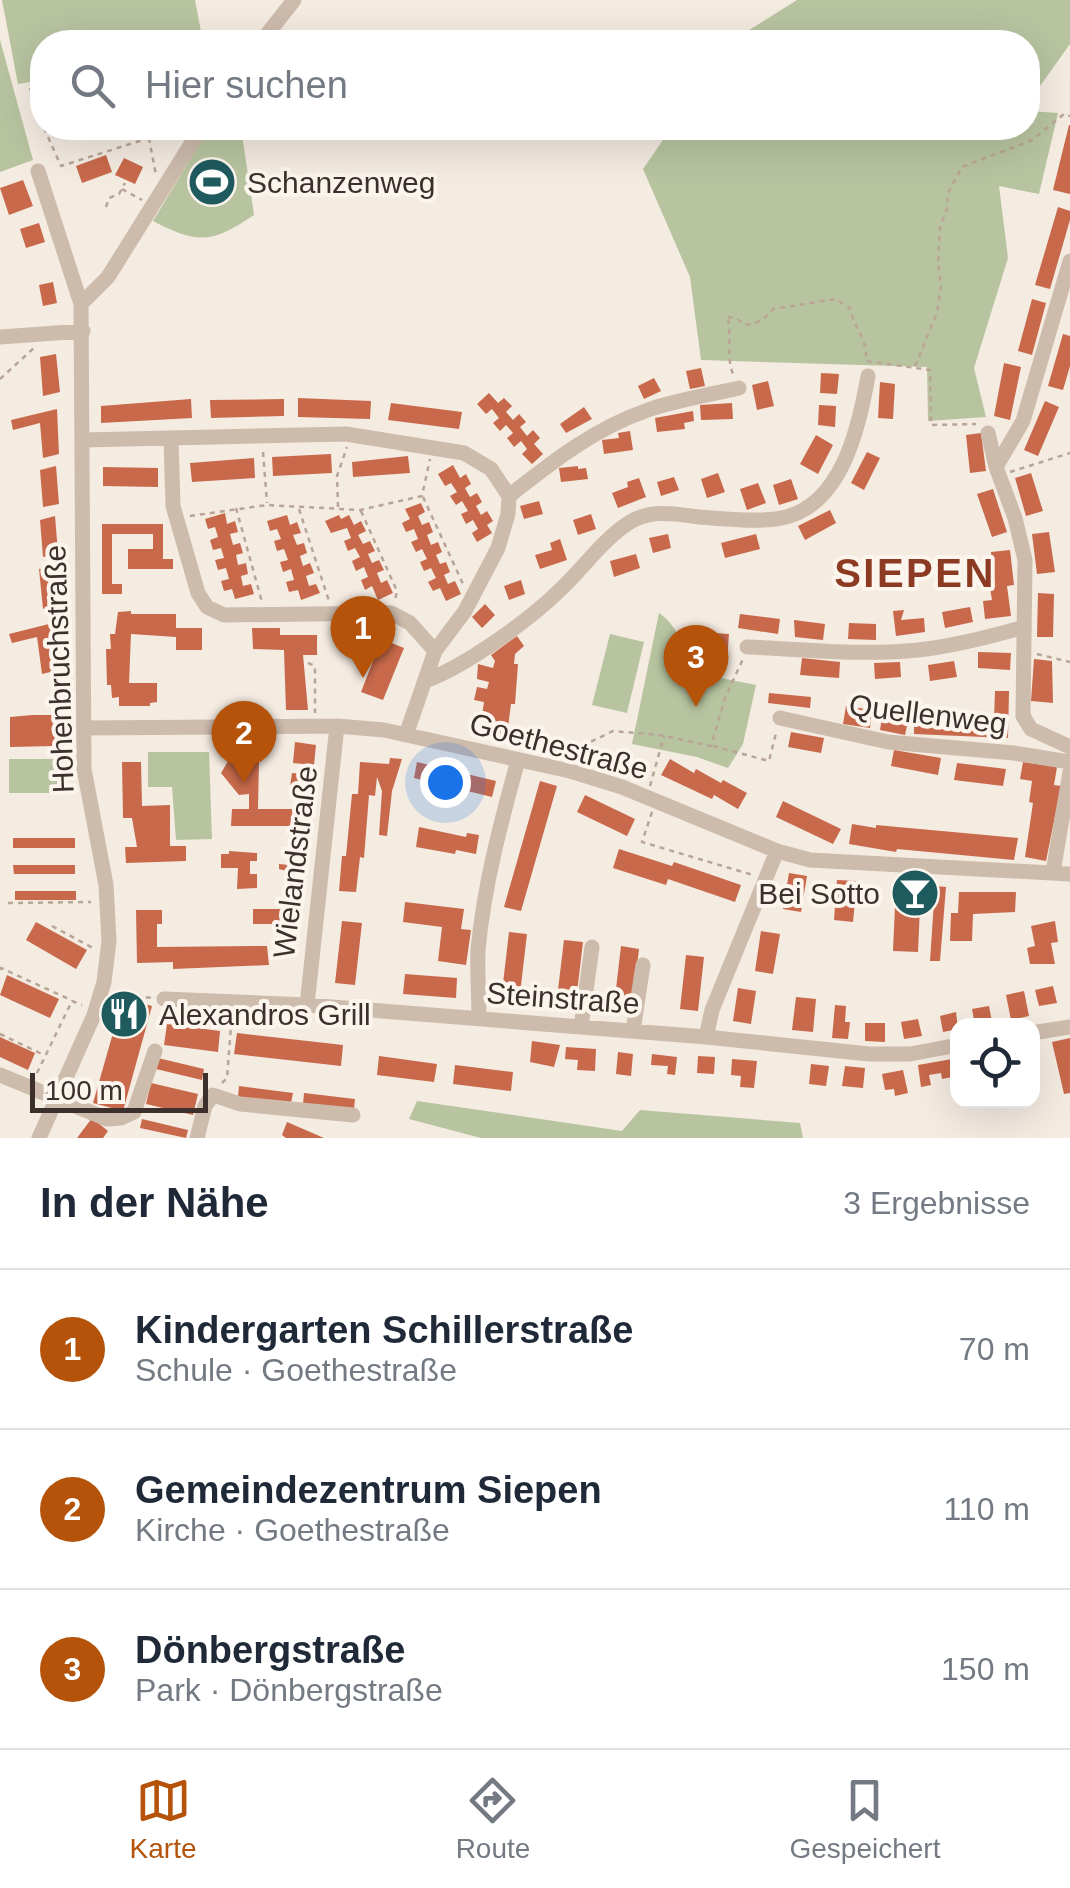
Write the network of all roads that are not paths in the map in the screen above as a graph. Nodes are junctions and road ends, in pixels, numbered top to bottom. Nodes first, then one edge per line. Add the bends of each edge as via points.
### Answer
1 (294, 0) edge
2 (270, 30) edge
3 (193, 140) edge
4 (38, 171) dead end
5 (1070, 261) edge
6 (82, 304) junction
7 (82, 330) junction
8 (0, 337) edge
9 (868, 376) dead end
10 (739, 388) road end
11 (988, 428) road end
12 (83, 440) junction
13 (171, 440) junction
14 (998, 471) junction
15 (508, 496) junction
16 (1024, 628) junction
17 (747, 647) road end
18 (435, 651) junction
19 (425, 682) junction
20 (780, 718) road end
21 (338, 726) junction
22 (83, 728) junction
23 (406, 735) junction
24 (1070, 747) edge
25 (518, 760) junction
26 (1070, 762) edge
27 (1070, 772) edge
28 (777, 851) junction
29 (1062, 873) edge
30 (592, 947) dead end
31 (643, 965) dead end
32 (164, 999) road end
33 (307, 1005) junction
34 (479, 1019) junction
35 (1070, 1026) edge
36 (581, 1027) junction
37 (633, 1031) junction
38 (1040, 1032) edge
39 (706, 1036) junction
40 (950, 1047) edge
41 (155, 1051) dead end
42 (0, 1075) edge
43 (57, 1100) junction
44 (353, 1115) dead end
45 (39, 1138) edge
46 (197, 1138) edge

1 - 2 street
3 - 6 street via 108,277
4 - 6 street, Hohenbruchstraße
5 - 14 street via 1023,421
6 - 7 street, Hohenbruchstraße
7 - 8 street
7 - 12 street, Hohenbruchstraße
9 - 19 street via 840,472 813,503 780,519 641,516 520,622
10 - 15 street via 620,421
11 - 14 street
12 - 13 street
12 - 22 street, Hohenbruchstraße
13 - 15 street via 351,435 432,448 464,454 491,469
13 - 18 street via 173,506 201,601 224,615 391,613
14 - 16 street via 1024,560
15 - 18 street via 498,548
16 - 17 street via 918,650
16 - 24 street via 1022,716 1031,729
18 - 19 street
19 - 23 street
20 - 26 street, Quellenweg via 888,742
21 - 22 street, Goethestraße
21 - 23 street, Goethestraße
21 - 33 street, Wielandstraße
22 - 43 street, Hohenbruchstraße via 107,896 107,956 102,992
23 - 25 street, Goethestraße
25 - 28 street, Goethestraße via 622,786
25 - 34 street via 485,899
27 - 29 street
28 - 29 street, Goethestraße via 810,860
28 - 39 street
30 - 36 street
31 - 37 street
32 - 33 street, Steinstraße
33 - 34 street, Steinstraße
34 - 36 street, Steinstraße
35 - 38 street
36 - 37 street, Steinstraße
37 - 39 street, Steinstraße
39 - 40 street, Steinstraße via 870,1054
41 - 43 street via 131,1115 107,1119
42 - 43 street
43 - 45 street, Hohenbruchstraße
44 - 46 street via 212,1096

